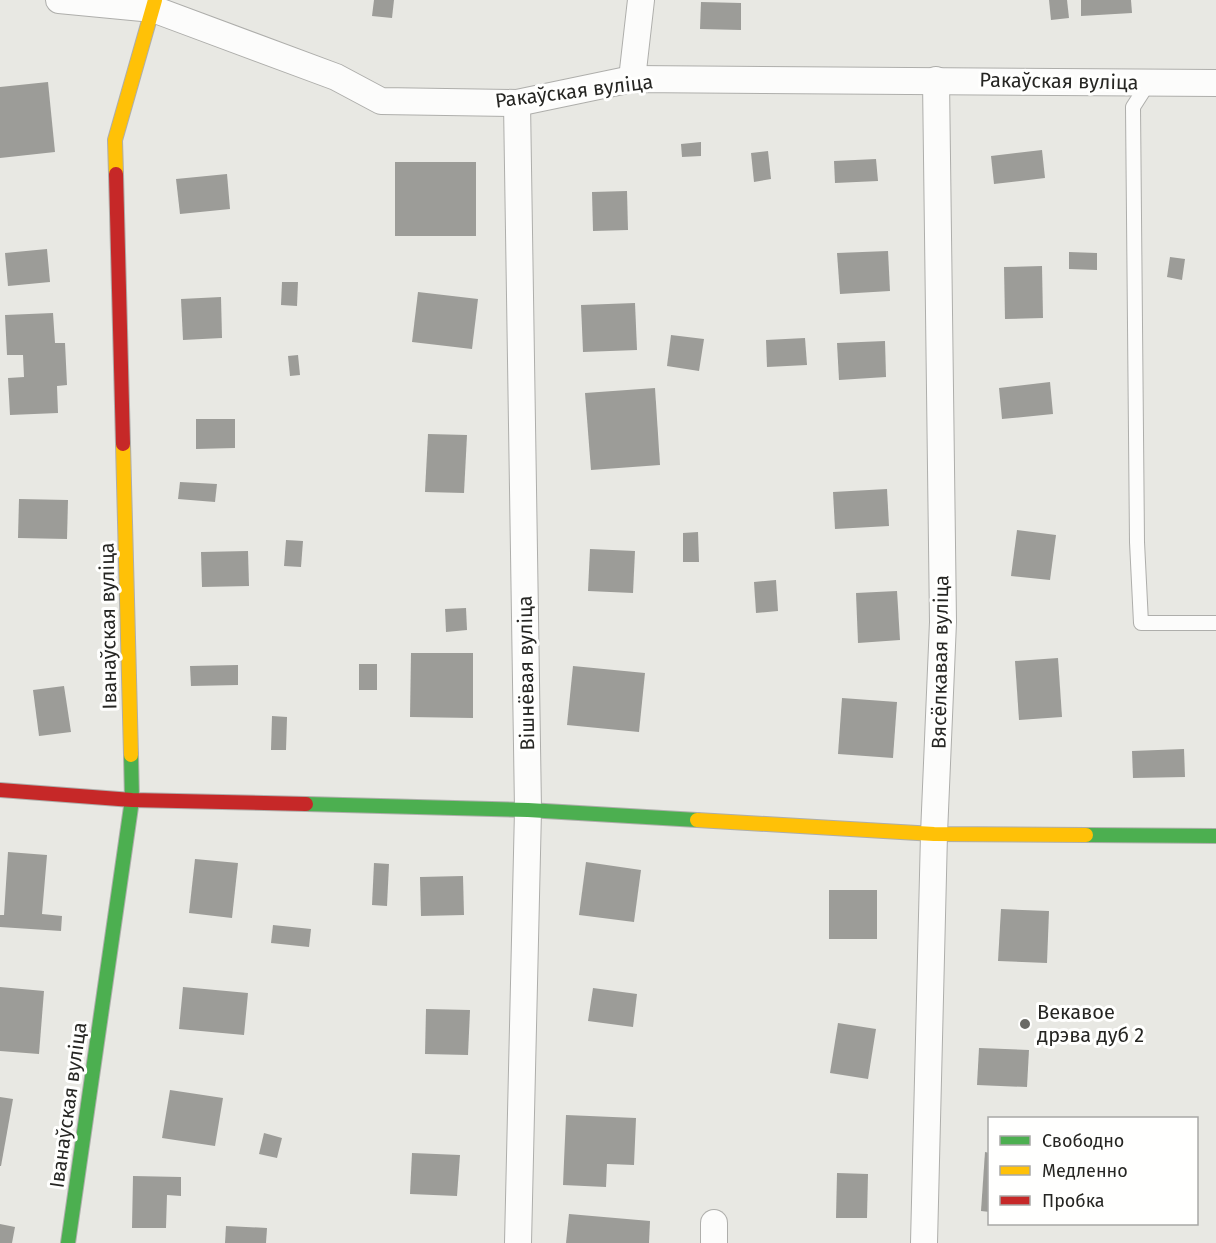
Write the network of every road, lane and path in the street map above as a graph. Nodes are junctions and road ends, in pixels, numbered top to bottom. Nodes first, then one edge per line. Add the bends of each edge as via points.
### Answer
1 (59, 0) edge
2 (641, 0) edge
3 (154, 4) edge
4 (632, 79) junction
5 (936, 80) junction
6 (1149, 82) junction
7 (1216, 83) edge
8 (517, 103) junction
9 (1216, 623) edge
10 (0, 790) edge
11 (132, 800) junction
12 (528, 810) junction
13 (934, 834) junction
14 (1216, 836) edge
15 (68, 1243) edge
16 (518, 1243) edge
17 (924, 1243) edge

1 - 3 street, Ракаўская вуліца
2 - 4 street
3 - 8 street, Ракаўская вуліца via 336,77 381,101
3 - 11 street, Іванаўская вуліца via 115,140
4 - 5 street, Ракаўская вуліца
4 - 8 street, Ракаўская вуліца
5 - 6 street, Ракаўская вуліца
5 - 13 street, Вясёлкавая вуліца via 943,622
6 - 7 street, Ракаўская вуліца
6 - 9 lane via 1133,107 1141,623
8 - 12 street, Вішнёвая вуліца
10 - 11 street
11 - 12 street
11 - 15 street, Іванаўская вуліца
12 - 13 street
12 - 16 street, Вішнёвая вуліца
13 - 14 street
13 - 17 street, Вясёлкавая вуліца

